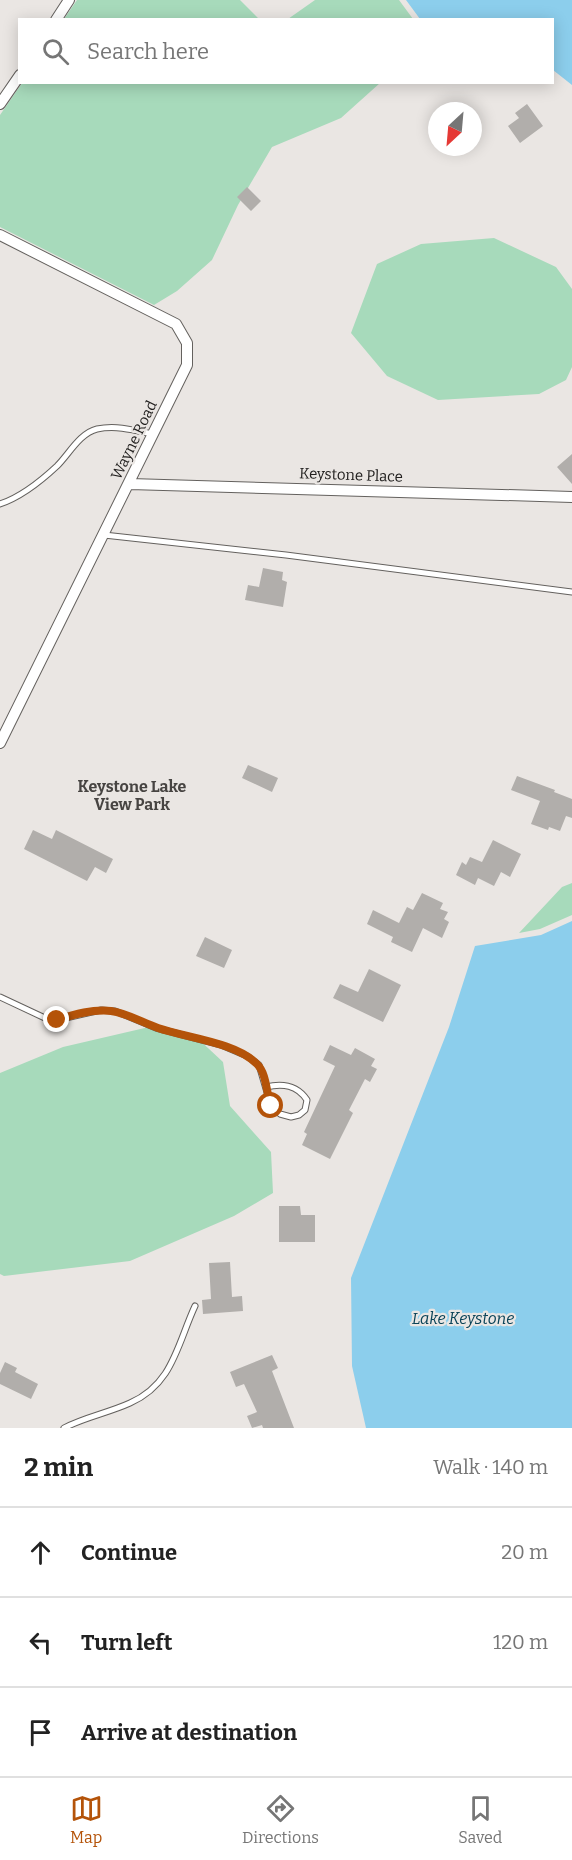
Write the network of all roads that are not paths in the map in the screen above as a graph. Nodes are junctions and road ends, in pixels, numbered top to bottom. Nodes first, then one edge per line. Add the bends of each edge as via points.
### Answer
1 (69, 0) edge
2 (57, 18) edge
3 (18, 78) edge
4 (0, 104) edge
5 (0, 235) edge
6 (154, 434) junction
7 (130, 484) junction
8 (572, 497) edge
9 (0, 504) edge
10 (104, 535) junction
11 (572, 592) edge
12 (0, 743) edge
13 (0, 997) edge
14 (266, 1087) junction
15 (195, 1306) dead end
16 (64, 1428) edge

1 - 2 street
3 - 4 street
5 - 6 street, Wayne Road via 176,324 187,343 187,365
6 - 7 street, Wayne Road
6 - 9 lane via 122,427 95,429 30,489
7 - 8 street, Keystone Place
7 - 10 street, Wayne Road
10 - 11 lane
10 - 12 street, Wayne Road
13 - 14 lane via 47,1019 115,1011 156,1028 221,1045 259,1065
14 - 14 lane via 278,1084 301,1092 307,1100 305,1110 291,1117 280,1114 271,1106
15 - 16 lane via 168,1371 158,1384 129,1404

